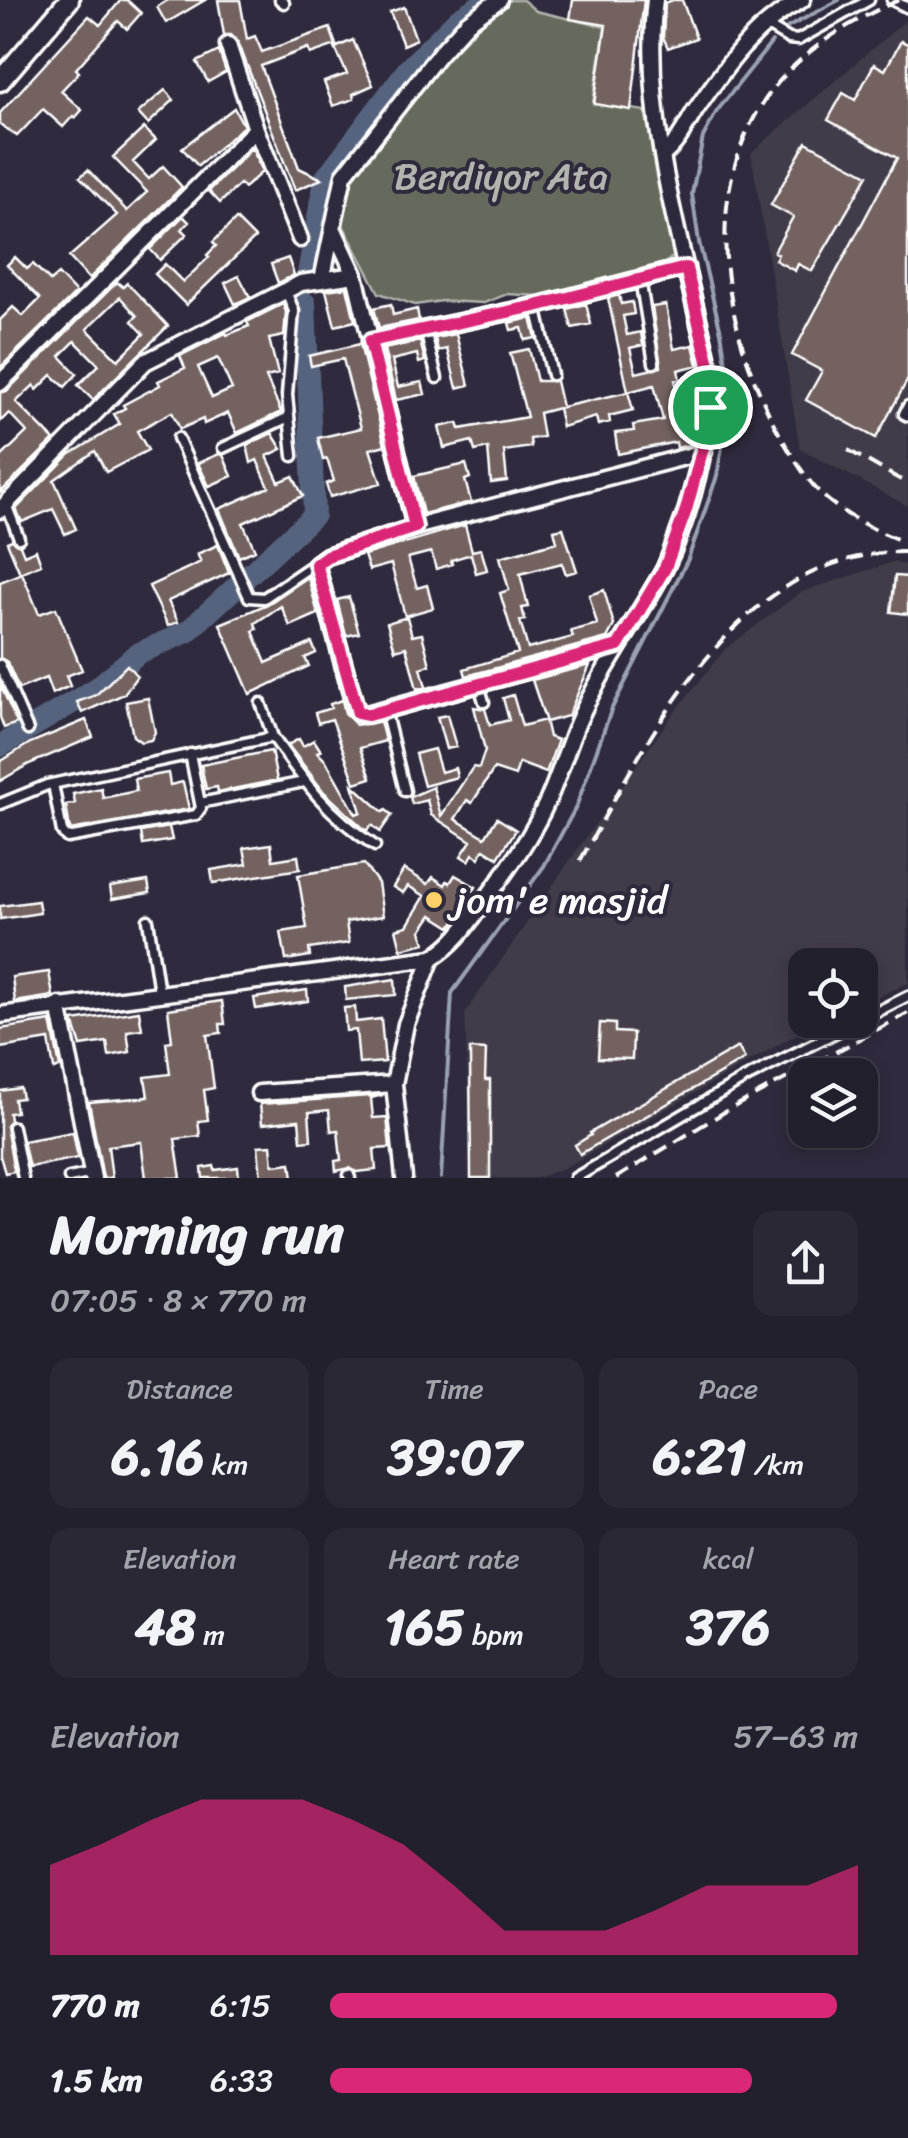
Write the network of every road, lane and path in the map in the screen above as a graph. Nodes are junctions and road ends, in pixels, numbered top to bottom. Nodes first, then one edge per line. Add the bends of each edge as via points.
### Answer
1 (69, 0) edge
2 (499, 0) edge
3 (655, 0) edge
4 (802, 0) edge
5 (869, 0) edge
6 (892, 0) edge
7 (908, 8) edge
8 (764, 24) junction
9 (228, 45) dead end
10 (0, 81) edge
11 (256, 128) junction
12 (663, 155) junction
13 (334, 228) junction
14 (300, 239) dead end
15 (686, 268) junction
16 (354, 275) junction
17 (322, 280) junction
18 (640, 280) junction
19 (286, 291) junction
20 (536, 306) junction
21 (425, 330) junction
22 (370, 341) junction
23 (654, 363) dead end
24 (552, 375) dead end
25 (437, 378) dead end
26 (0, 383) edge
27 (908, 406) edge
28 (908, 416) edge
29 (289, 417) junction
30 (178, 438) dead end
31 (223, 448) dead end
32 (704, 452) junction
33 (292, 456) dead end
34 (3, 507) edge
35 (415, 527) junction
36 (18, 538) dead end
37 (316, 564) junction
38 (618, 646) junction
39 (0, 665) edge
40 (479, 684) junction
41 (261, 702) dead end
42 (484, 702) dead end
43 (385, 710) junction
44 (28, 730) dead end
45 (273, 737) junction
46 (190, 754) junction
47 (304, 782) junction
48 (53, 784) junction
49 (405, 791) dead end
50 (200, 803) junction
51 (0, 804) edge
52 (375, 846) dead end
53 (148, 920) dead end
54 (432, 958) junction
55 (159, 992) junction
56 (908, 996) edge
57 (59, 1005) junction
58 (0, 1014) edge
59 (394, 1084) junction
60 (258, 1093) dead end
61 (13, 1127) dead end
62 (93, 1176) edge
63 (404, 1176) edge
64 (23, 1178) edge
65 (69, 1178) edge
66 (575, 1178) edge

1 - 10 street
2 - 13 street via 439,54 344,175
3 - 12 street via 653,68
4 - 8 street
5 - 8 lane via 798,40
6 - 7 lane
8 - 12 street
9 - 11 street
11 - 14 street
11 - 26 street
12 - 15 street
13 - 16 street
13 - 17 street
15 - 18 street
15 - 32 street via 710,376
16 - 17 street
16 - 22 street
17 - 19 street
18 - 20 street
18 - 23 lane
19 - 29 lane via 294,311
19 - 34 street via 145,362
20 - 21 street
20 - 24 lane
21 - 22 street
21 - 25 lane
22 - 35 street
27 - 28 lane
29 - 31 lane
29 - 33 lane
30 - 37 lane via 249,597 264,598
32 - 35 street
32 - 38 street via 665,568
34 - 36 lane
35 - 37 street
37 - 43 street via 356,708 363,715
38 - 40 street
38 - 54 street via 532,831 452,946
39 - 44 lane
40 - 42 lane
40 - 43 street
41 - 45 lane
43 - 49 lane
45 - 46 lane
45 - 47 lane
46 - 48 lane
46 - 50 lane
47 - 50 lane
47 - 52 lane via 342,824
48 - 50 lane via 67,838 196,815
48 - 51 lane
53 - 55 lane
54 - 55 street
54 - 59 street via 406,1024
55 - 57 street
56 - 66 lane via 744,1079
57 - 58 street
57 - 62 street
59 - 60 street
59 - 63 street
61 - 64 lane
62 - 65 lane

